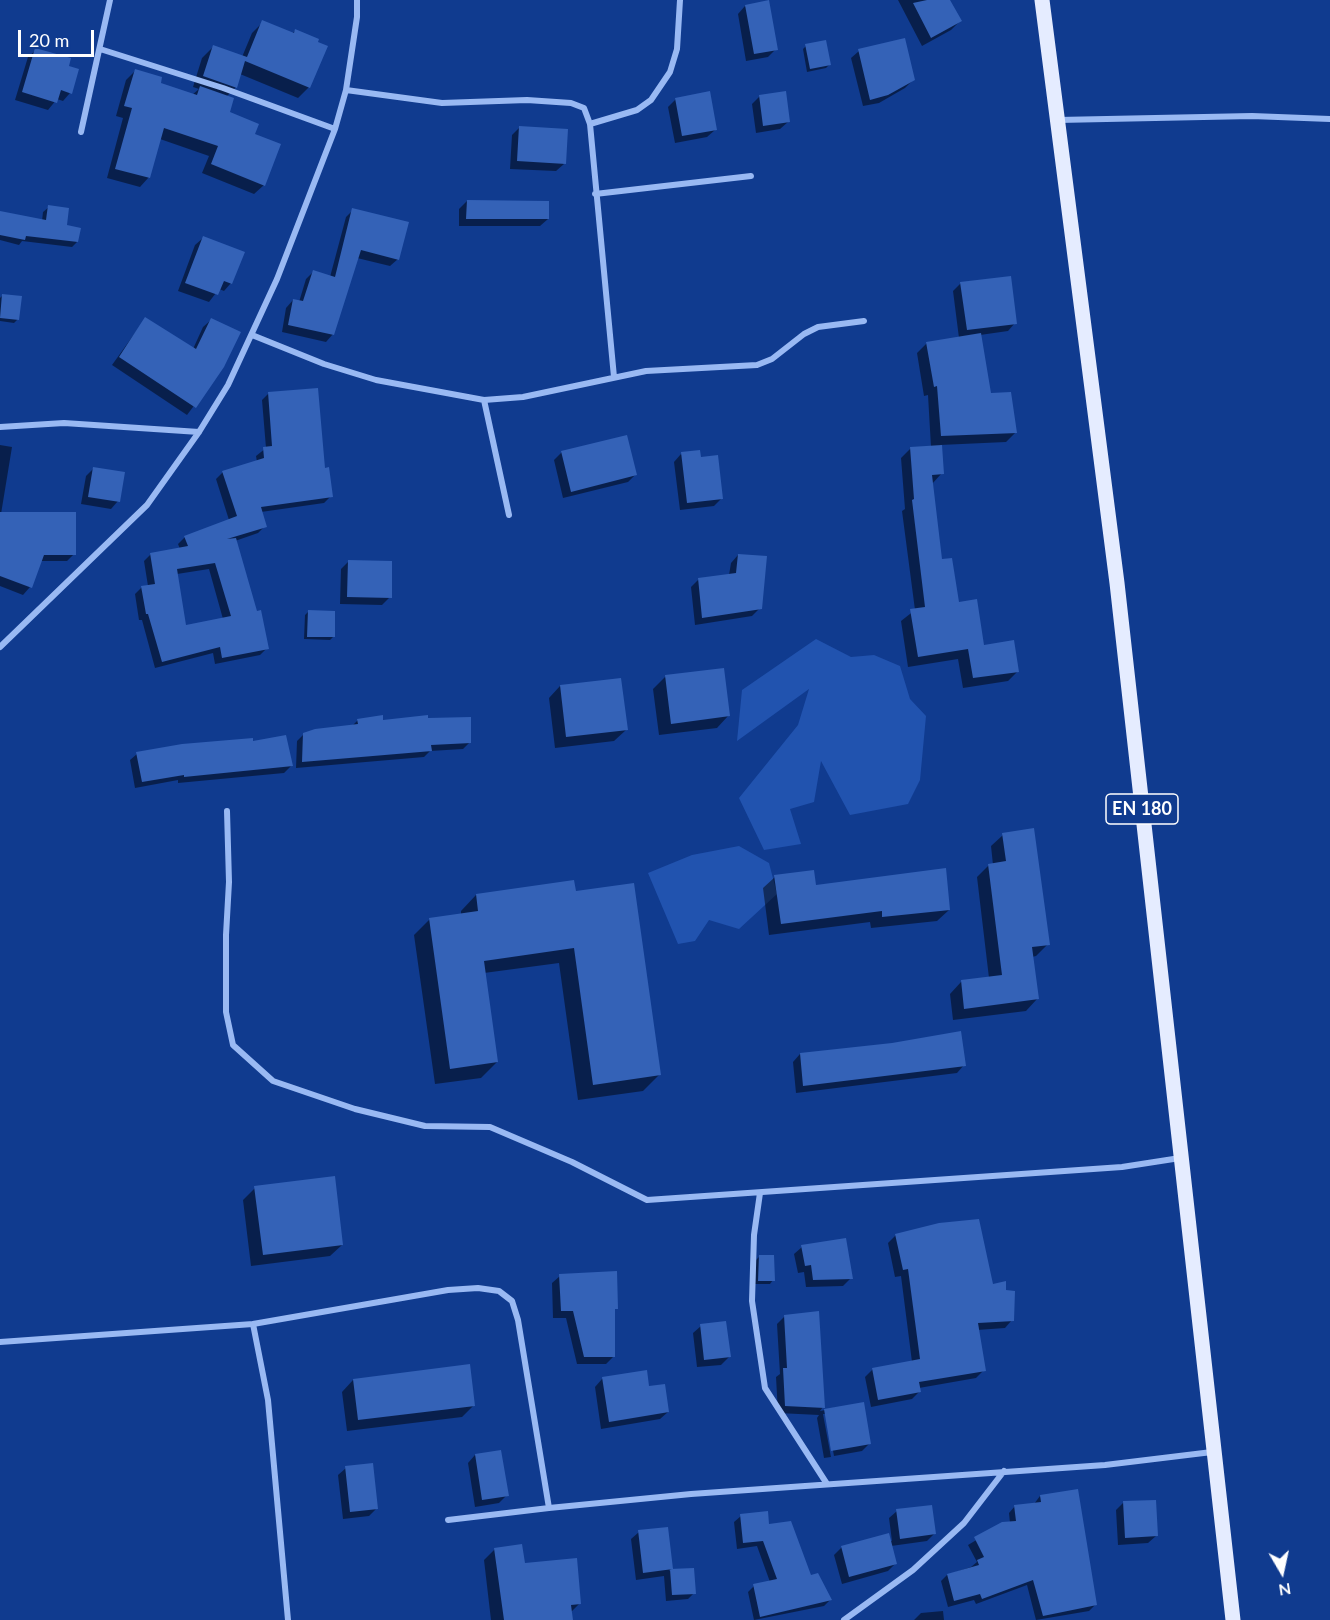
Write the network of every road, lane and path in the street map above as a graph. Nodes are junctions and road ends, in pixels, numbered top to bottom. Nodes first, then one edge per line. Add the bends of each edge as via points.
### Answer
1 (110, 0) edge
2 (357, 0) edge
3 (680, 0) edge
4 (1042, 0) edge
5 (100, 49) junction
6 (346, 90) junction
7 (1330, 119) edge
8 (1058, 120) junction
9 (590, 124) junction
10 (335, 129) junction
11 (81, 132) dead end
12 (751, 176) dead end
13 (595, 194) junction
14 (864, 321) dead end
15 (252, 335) junction
16 (614, 377) junction
17 (484, 399) junction
18 (0, 427) edge
19 (200, 432) junction
20 (509, 515) dead end
21 (0, 647) edge
22 (227, 811) dead end
23 (1181, 1158) junction
24 (760, 1193) junction
25 (253, 1324) junction
26 (0, 1342) edge
27 (1212, 1452) junction
28 (1005, 1471) junction
29 (827, 1484) junction
30 (549, 1508) junction
31 (448, 1520) dead end
32 (288, 1620) edge
33 (844, 1620) edge
34 (1233, 1620) edge

1 - 5 street
2 - 6 street
3 - 9 street via 675,56 670,72 651,100 637,110
4 - 8 main road, EN 180
5 - 10 street
5 - 11 street
6 - 9 street via 442,103 571,103 584,108
6 - 10 street
7 - 8 street via 1252,116
8 - 23 main road, EN 180 via 1117,583
9 - 13 street
10 - 15 street
12 - 13 street
13 - 16 street
14 - 16 street via 818,327 757,365 672,368
15 - 17 street via 376,380
15 - 19 street
16 - 17 street via 523,398
17 - 20 street
18 - 19 street via 64,423
19 - 21 street via 147,505
22 - 24 street via 226,1012 233,1046 273,1081 355,1109 425,1126 490,1127 647,1200
23 - 24 street via 1122,1167
23 - 27 main road, EN 180
24 - 29 street via 752,1302 765,1388
25 - 26 street
25 - 30 street via 448,1290 499,1291 512,1301 518,1320
25 - 32 street via 268,1400
27 - 28 street via 1105,1465
27 - 34 main road, EN 180
28 - 29 street
28 - 33 street via 964,1523 913,1570
29 - 30 street
30 - 31 street

